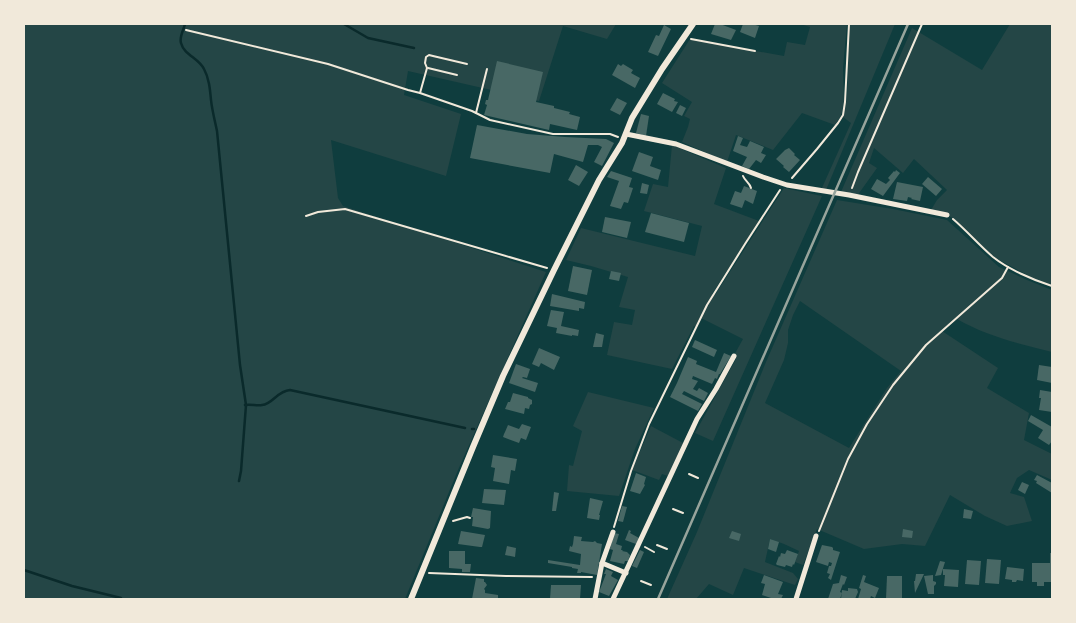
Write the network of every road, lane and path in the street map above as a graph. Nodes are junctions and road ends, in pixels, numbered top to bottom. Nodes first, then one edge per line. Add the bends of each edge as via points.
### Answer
1 (693, 24) edge
2 (849, 24) edge
3 (922, 24) edge
4 (186, 30) dead end
5 (683, 38) junction
6 (755, 51) dead end
7 (467, 64) dead end
8 (427, 68) junction
9 (487, 69) dead end
10 (457, 75) dead end
11 (420, 93) junction
12 (476, 113) junction
13 (625, 136) junction
14 (742, 174) dead end
15 (787, 185) junction
16 (751, 188) dead end
17 (849, 195) junction
18 (946, 215) joint
19 (306, 216) dead end
20 (1008, 267) junction
21 (554, 270) junction
22 (1052, 286) edge
23 (734, 356) dead end
24 (689, 474) dead end
25 (698, 478) dead end
26 (673, 509) dead end
27 (683, 514) dead end
28 (470, 518) dead end
29 (453, 521) dead end
30 (613, 532) joint
31 (816, 536) joint
32 (639, 544) junction
33 (657, 544) dead end
34 (667, 549) dead end
35 (654, 552) dead end
36 (602, 563) junction
37 (422, 572) junction
38 (626, 573) junction
39 (599, 577) junction
40 (641, 581) dead end
41 (651, 585) dead end
42 (411, 599) edge
43 (595, 599) edge
44 (613, 599) edge
45 (796, 599) edge

1 - 5 street
2 - 15 path via 842,115
3 - 17 path
4 - 11 path via 328,64
5 - 6 path
5 - 13 street via 632,118
7 - 8 path via 430,55 424,63
8 - 10 path
8 - 11 path
9 - 12 path
11 - 12 path
12 - 13 path via 490,120 553,134
13 - 15 street via 676,144
13 - 21 street via 598,180
14 - 16 path
15 - 17 street
15 - 30 path via 779,192 707,305 649,424
17 - 18 street
18 - 20 path
19 - 21 path via 345,209
20 - 22 path
20 - 31 path via 1002,278 926,345 893,385 848,459
21 - 37 street via 503,376
23 - 32 street via 696,420
24 - 25 path
26 - 27 path
28 - 29 path
30 - 36 street
31 - 45 street
32 - 35 path
32 - 38 street
33 - 34 path
36 - 38 street
36 - 39 street
37 - 39 path
37 - 42 street
38 - 44 street
39 - 43 street
40 - 41 path

